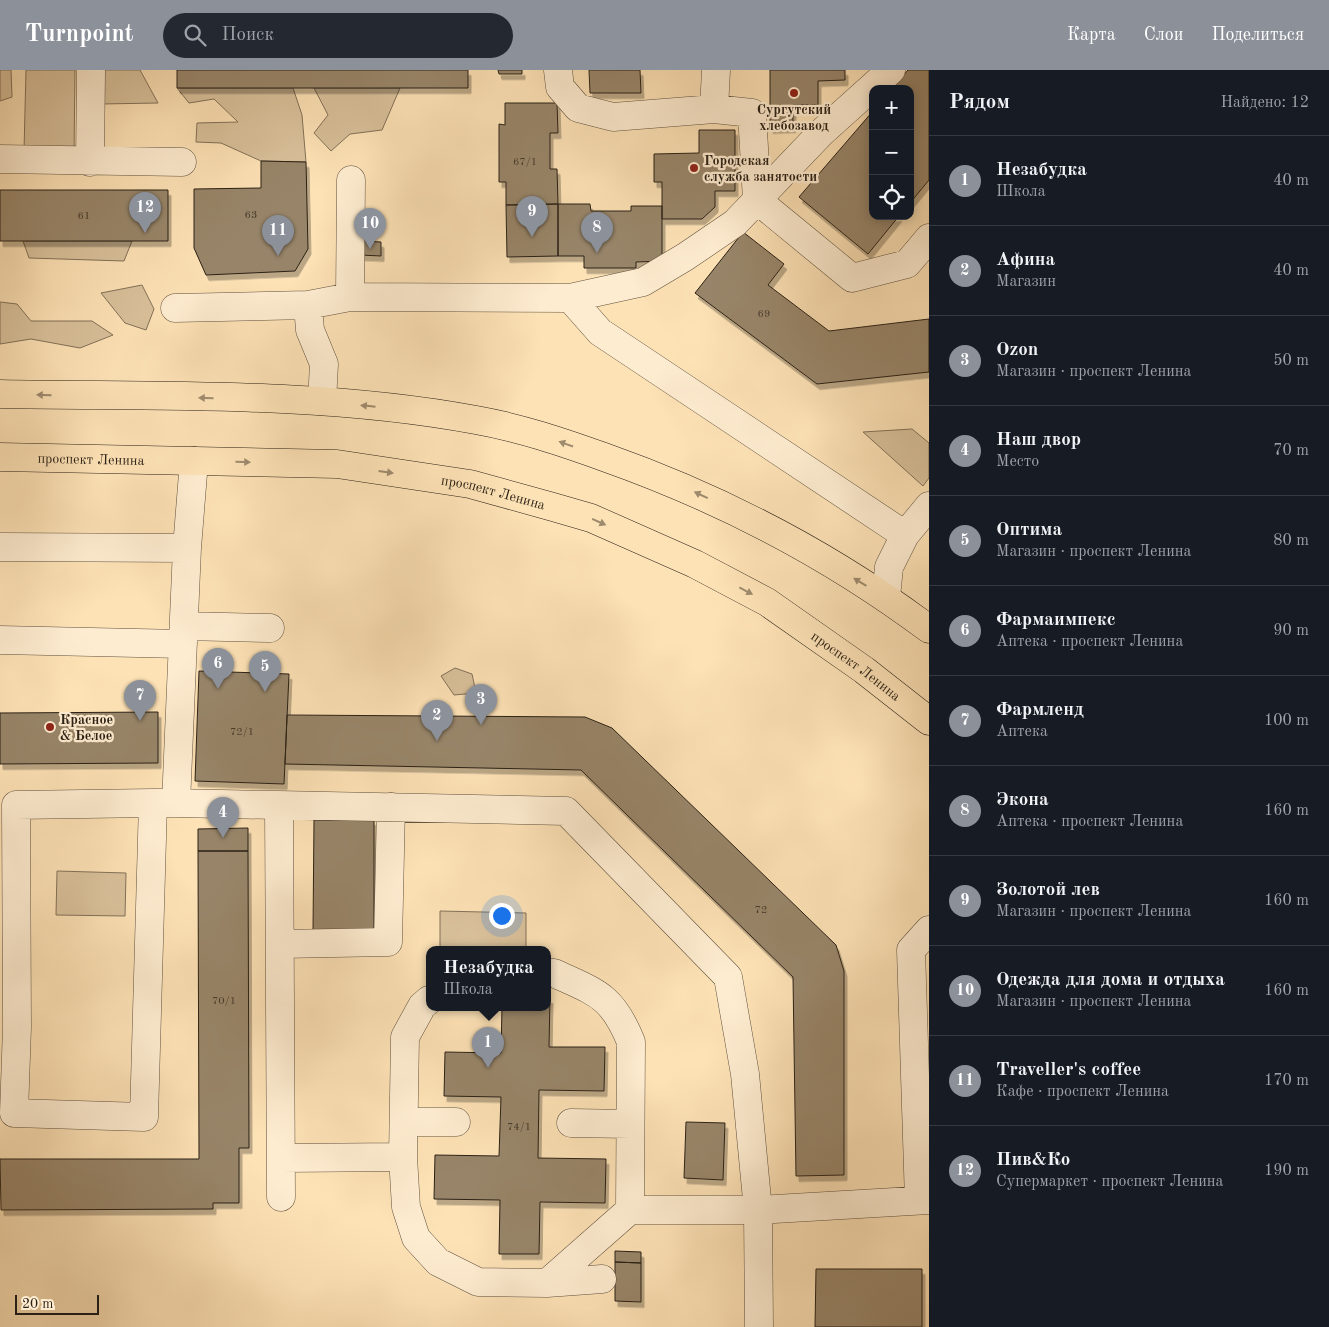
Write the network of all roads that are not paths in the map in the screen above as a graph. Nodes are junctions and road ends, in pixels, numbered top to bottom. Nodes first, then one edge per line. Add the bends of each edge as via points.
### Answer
1 (91, 70) edge
2 (558, 70) edge
3 (716, 70) edge
4 (891, 70) edge
5 (714, 109) junction
6 (0, 159) edge
7 (90, 162) junction
8 (182, 162) dead end
9 (351, 180) dead end
10 (757, 200) junction
11 (929, 238) edge
12 (350, 297) junction
13 (570, 298) junction
14 (308, 305) junction
15 (175, 308) dead end
16 (0, 394) edge
17 (322, 401) junction
18 (0, 457) edge
19 (194, 461) junction
20 (929, 506) edge
21 (905, 536) junction
22 (0, 548) edge
23 (187, 548) junction
24 (886, 597) junction
25 (270, 628) dead end
26 (929, 630) edge
27 (183, 635) junction
28 (0, 640) edge
29 (929, 721) edge
30 (164, 803) junction
31 (279, 806) junction
32 (391, 808) junction
33 (929, 930) edge
34 (280, 944) junction
35 (551, 972) edge
36 (426, 1003) edge
37 (8, 1026) edge
38 (404, 1122) junction
39 (456, 1122) dead end
40 (571, 1123) dead end
41 (630, 1124) junction
42 (403, 1157) junction
43 (282, 1158) junction
44 (281, 1197) dead end
45 (924, 1200) edge
46 (630, 1210) junction
47 (758, 1210) junction
48 (602, 1279) dead end
49 (547, 1283) junction
50 (759, 1327) edge

1 - 7 lane
2 - 5 lane via 560,87 578,108 613,117
3 - 5 lane
4 - 10 lane via 821,133
5 - 10 lane via 752,113
6 - 7 lane
7 - 8 lane
9 - 12 lane
10 - 11 lane via 852,278 907,264
10 - 13 lane via 735,223 643,282
12 - 13 lane
12 - 14 lane
13 - 21 lane via 600,332
14 - 15 lane
14 - 17 lane via 310,330 324,364
17 -> 16 main road
24 -> 17 main road via 736,511 673,482 536,433 417,411
18 - 19 main road, проспект Ленина
19 - 23 lane
19 -> 29 main road, проспект Ленина via 337,464 470,484 591,518 695,564 767,602 864,670
20 - 21 lane
21 - 24 lane via 889,567
22 - 23 lane
23 - 27 lane
24 - 26 main road
25 - 27 lane
27 - 28 lane
27 - 30 lane
30 - 31 lane
30 - 37 lane via 16,805
30 - 37 lane via 144,1117 14,1113
31 - 32 lane
31 - 34 lane
32 - 34 lane via 388,942
32 - 47 lane via 566,811 728,978 745,1074
33 - 45 lane via 911,950
34 - 43 lane
35 - 41 lane via 602,995 622,1018 632,1042
36 - 38 lane via 404,1037
38 - 39 lane
38 - 42 lane
40 - 41 lane
41 - 46 lane
42 - 43 lane
42 - 49 lane via 406,1207 416,1238 438,1262 478,1282
43 - 44 lane
45 - 47 lane
46 - 47 lane
46 - 49 lane
47 - 50 lane
48 - 49 lane

